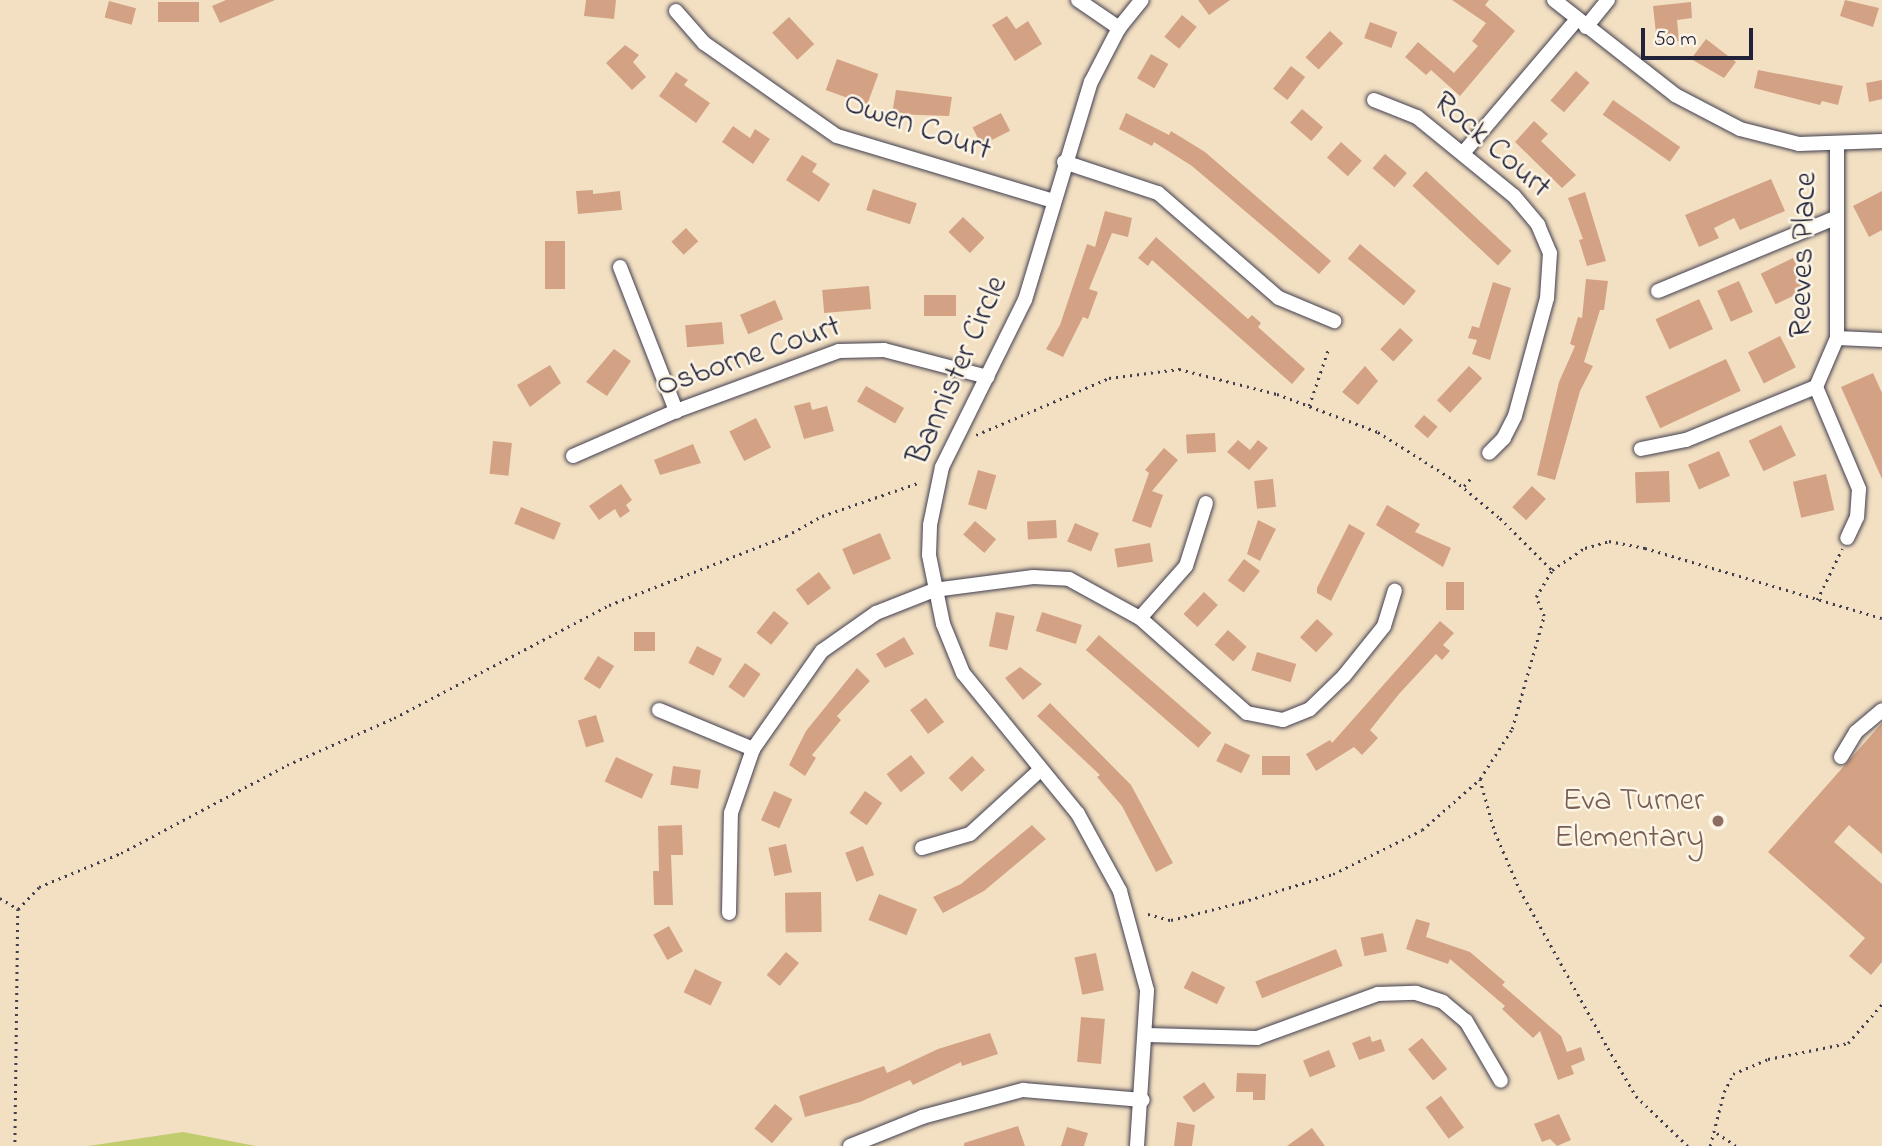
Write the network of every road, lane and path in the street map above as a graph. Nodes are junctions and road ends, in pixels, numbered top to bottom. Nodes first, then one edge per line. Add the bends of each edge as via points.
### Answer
1 (1078, 0) edge
2 (1142, 0) edge
3 (1554, 0) edge
4 (1608, 0) edge
5 (676, 11) dead end
6 (1581, 23) junction
7 (1119, 28) junction
8 (1374, 100) dead end
9 (1882, 141) edge
10 (1837, 145) junction
11 (1464, 152) junction
12 (1064, 162) junction
13 (1053, 201) junction
14 (1835, 218) junction
15 (620, 267) dead end
16 (1658, 291) dead end
17 (1334, 321) dead end
18 (1837, 338) junction
19 (1882, 341) edge
20 (1328, 350) dead end
21 (988, 377) junction
22 (1816, 387) junction
23 (1309, 406) junction
24 (676, 411) junction
25 (970, 437) dead end
26 (1641, 449) dead end
27 (1489, 453) dead end
28 (573, 456) dead end
29 (1471, 478) dead end
30 (918, 483) dead end
31 (1463, 487) junction
32 (1206, 503) dead end
33 (1847, 538) joint
34 (1552, 570) junction
35 (934, 590) junction
36 (1395, 591) dead end
37 (1817, 600) junction
38 (1140, 618) junction
39 (1882, 618) edge
40 (659, 709) dead end
41 (1882, 710) edge
42 (754, 749) junction
43 (1841, 757) dead end
44 (1040, 770) junction
45 (1480, 779) junction
46 (922, 848) dead end
47 (0, 898) edge
48 (18, 909) junction
49 (729, 913) dead end
50 (1148, 914) dead end
51 (1882, 1004) edge
52 (1147, 1035) junction
53 (1501, 1081) dead end
54 (1143, 1100) junction
55 (1717, 1133) junction
56 (15, 1146) edge
57 (850, 1146) edge
58 (1137, 1146) edge
59 (1688, 1146) edge
60 (1710, 1146) edge
61 (1736, 1146) edge

1 - 7 street
2 - 7 street, Bannister Circle
3 - 6 street
4 - 6 street
5 - 13 street, Owen Court via 704,43 837,136
6 - 10 street via 1675,95 1718,119 1770,138
6 - 11 street
7 - 12 street, Bannister Circle via 1091,82
8 - 11 street, Rock Court via 1403,108
9 - 10 street
10 - 14 street, Reeves Place
11 - 27 street, Rock Court via 1527,209 1542,233 1551,262 1547,298 1515,416
12 - 13 street, Bannister Circle
12 - 17 street via 1158,193 1279,298
13 - 21 street, Bannister Circle via 1025,300
14 - 16 street
14 - 18 street, Reeves Place
15 - 24 street
18 - 19 street
18 - 22 street, Reeves Place
20 - 23 path
21 - 24 street, Osborne Court via 884,350 855,349 816,358
21 - 35 street, Bannister Circle via 954,439 937,487 930,525
22 - 26 street via 1686,440
22 - 33 street via 1859,489 1857,517
23 - 25 path via 1179,369 1109,378
23 - 31 path via 1378,432
24 - 28 street, Osborne Court
29 - 31 path
30 - 48 path via 822,516 786,536 609,605 394,718 275,771 121,853 39,887
31 - 34 path
32 - 38 street via 1186,566
33 - 37 path
34 - 37 path via 1585,548 1609,541
34 - 45 path via 1536,597 1544,616 1512,729
35 - 38 street via 1059,576 1091,587
35 - 42 street via 876,613 822,651 782,702
35 - 44 street, Bannister Circle via 963,673
36 - 38 street via 1387,619 1366,651 1325,698 1283,720 1247,713
37 - 39 path
40 - 42 street
41 - 43 street via 1856,732
42 - 49 street via 732,808
44 - 46 street via 970,834
44 - 52 street, Bannister Circle via 1078,814 1120,891 1143,966
45 - 50 path via 1422,830 1333,874 1171,919
45 - 59 path via 1495,832 1520,890 1608,1048 1636,1096
47 - 48 path
48 - 56 path
51 - 55 path via 1848,1042 1768,1059 1733,1074 1724,1092
52 - 53 street via 1244,1040 1275,1034 1378,994 1416,993 1443,1002 1466,1021
52 - 54 street, Bannister Circle
54 - 57 street via 1023,1090 922,1117
54 - 58 street, Bannister Circle
55 - 60 path
55 - 61 path

